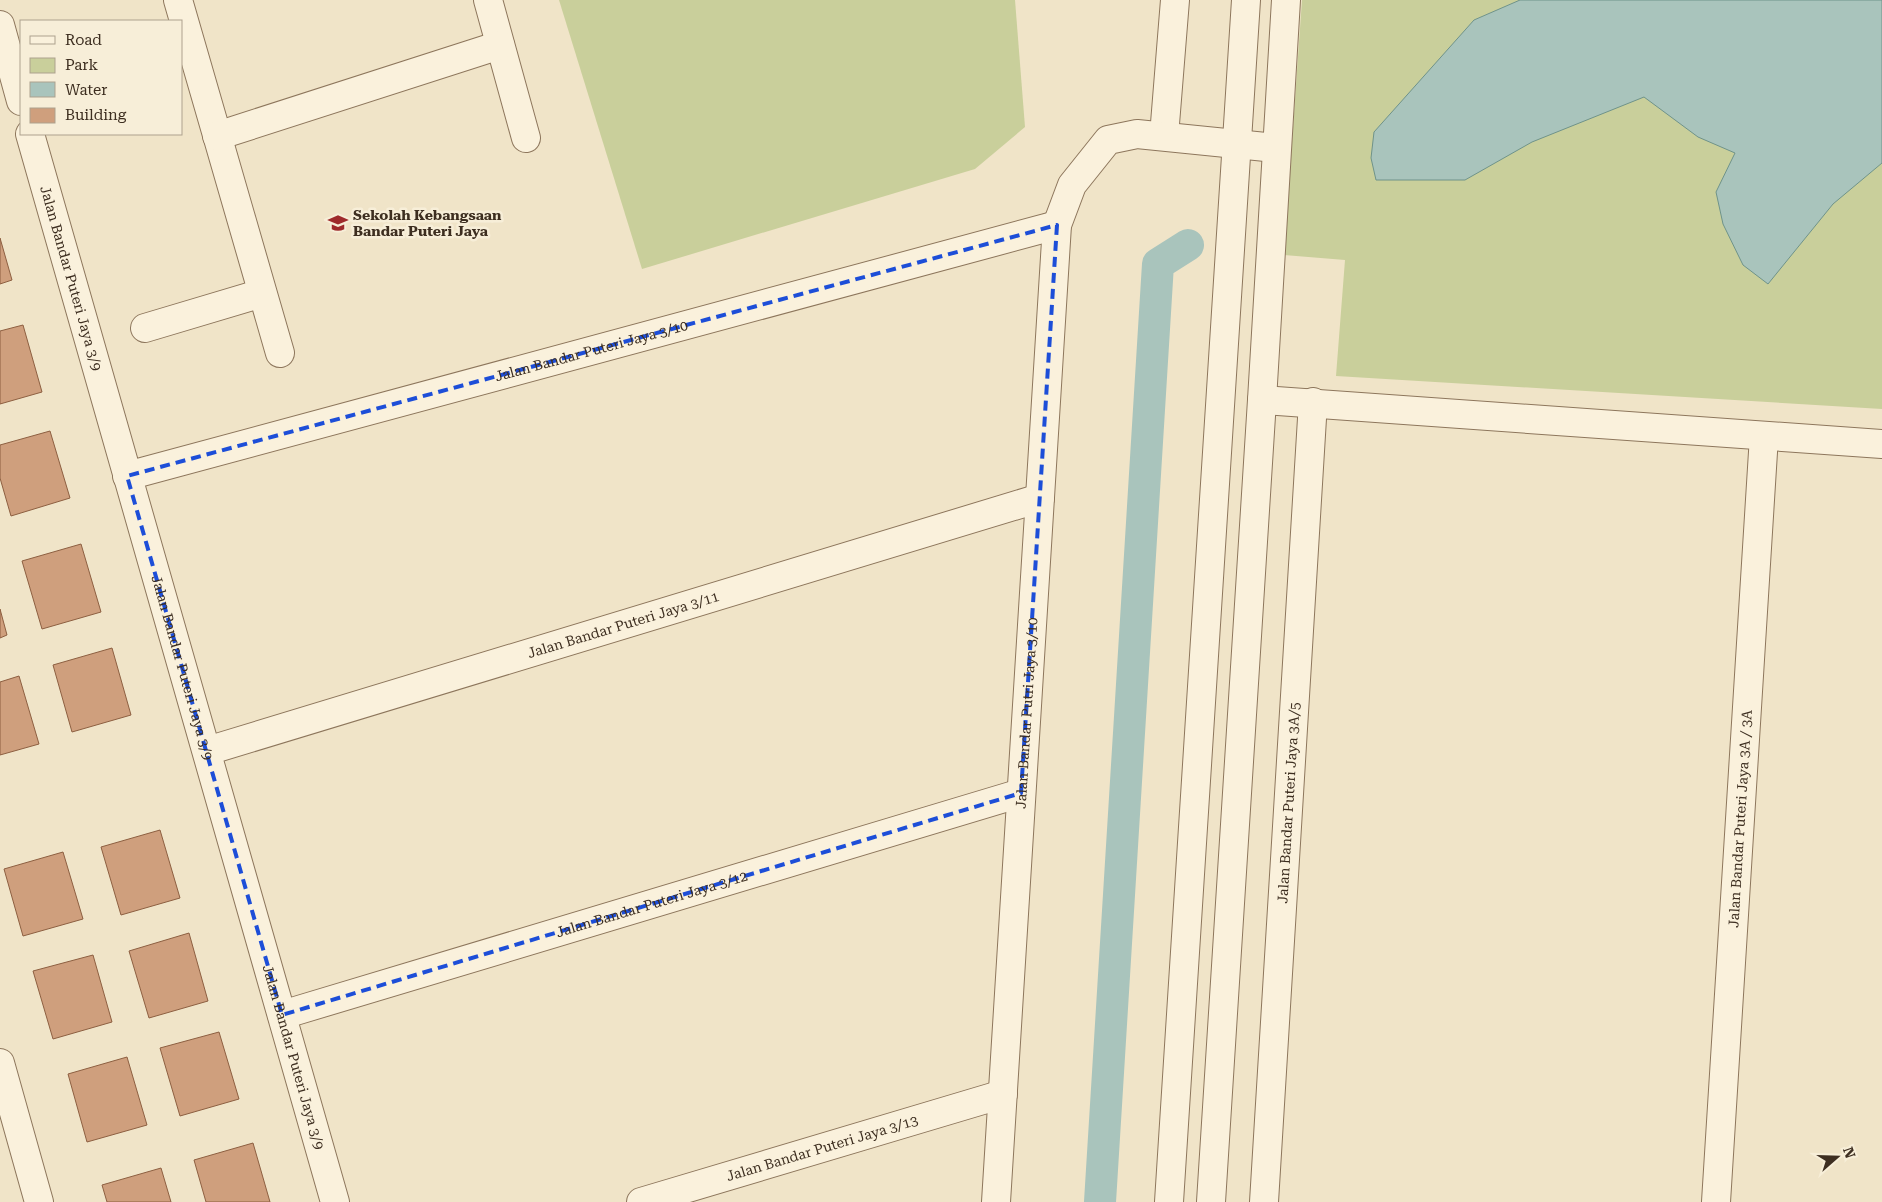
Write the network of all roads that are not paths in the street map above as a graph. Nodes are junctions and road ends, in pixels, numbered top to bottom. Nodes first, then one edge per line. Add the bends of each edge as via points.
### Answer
1 (178, 0) edge
2 (488, 0) edge
3 (1176, 0) edge
4 (1246, 0) edge
5 (1286, 0) edge
6 (0, 25) edge
7 (500, 46) junction
8 (20, 97) edge
9 (30, 135) edge
10 (217, 136) junction
11 (1164, 136) junction
12 (526, 138) dead end
13 (1236, 144) junction
14 (1276, 148) junction
15 (1057, 225) junction
16 (262, 293) junction
17 (145, 328) dead end
18 (280, 354) dead end
19 (1262, 400) junction
20 (1313, 402) junction
21 (1764, 436) junction
22 (1882, 444) edge
23 (127, 476) junction
24 (1040, 498) junction
25 (207, 752) junction
26 (1021, 793) junction
27 (282, 1015) junction
28 (0, 1063) edge
29 (1003, 1094) junction
30 (39, 1202) edge
31 (335, 1202) edge
32 (641, 1202) edge
33 (996, 1202) edge
34 (1169, 1202) edge
35 (1211, 1202) edge
36 (1264, 1202) edge
37 (1716, 1202) edge

1 - 10 street
2 - 7 street
3 - 11 street
4 - 13 street
5 - 14 street
6 - 8 street
7 - 10 street
7 - 12 street
9 - 23 street, Jalan Bandar Puteri Jaya 3/9
10 - 16 street
11 - 13 street, Jalan Bandar Putri Jaya 3/10
11 - 15 street, Jalan Bandar Putri Jaya 3/10 via 1137,134 1108,140 1072,185
13 - 14 street, Jalan Bandar Putri Jaya 3/10
13 - 34 street
14 - 19 street
15 - 23 street, Jalan Bandar Puteri Jaya 3/10
15 - 24 street, Jalan Bandar Putri Jaya 3/10
16 - 17 street
16 - 18 street
19 - 20 street
19 - 35 street
20 - 21 street
20 - 36 street, Jalan Bandar Puteri Jaya 3A/5
21 - 22 street
21 - 37 street, Jalan Bandar Puteri Jaya 3A / 3A
23 - 25 street, Jalan Bandar Puteri Jaya 3/9
24 - 25 street, Jalan Bandar Puteri Jaya 3/11
24 - 26 street, Jalan Bandar Putri Jaya 3/10
25 - 27 street, Jalan Bandar Puteri Jaya 3/9
26 - 27 street, Jalan Bandar Puteri Jaya 3/12
26 - 29 street, Jalan Bandar Putri Jaya 3/10
27 - 31 street, Jalan Bandar Puteri Jaya 3/9
28 - 30 street
29 - 32 street, Jalan Bandar Puteri Jaya 3/13
29 - 33 street, Jalan Bandar Putri Jaya 3/10

